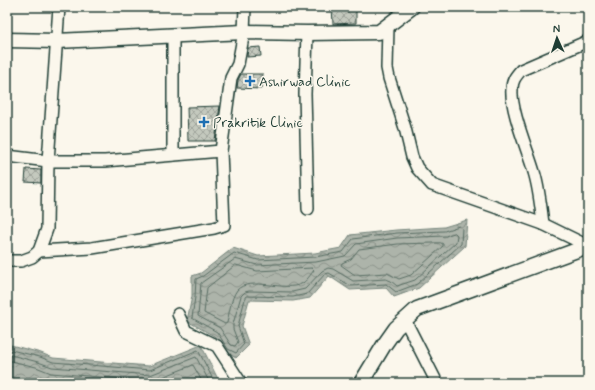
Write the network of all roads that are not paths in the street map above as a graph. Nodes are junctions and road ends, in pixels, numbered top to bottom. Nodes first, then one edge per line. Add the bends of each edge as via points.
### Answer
1 (59, 7) edge
2 (245, 7) edge
3 (412, 7) edge
4 (388, 26) junction
5 (244, 32) junction
6 (307, 34) junction
7 (173, 36) junction
8 (7, 40) edge
9 (57, 41) junction
10 (588, 41) edge
11 (221, 151) junction
12 (173, 155) junction
13 (7, 156) edge
14 (48, 161) junction
15 (308, 208) dead end
16 (543, 224) junction
17 (588, 246) edge
18 (39, 251) junction
19 (7, 261) edge
20 (178, 314) dead end
21 (405, 320) junction
22 (435, 379) dead end
23 (241, 383) edge
24 (361, 383) edge

1 - 9 street
2 - 5 street
3 - 4 street
4 - 6 street via 379,32
4 - 16 street via 386,68 416,168 432,185
5 - 6 street
5 - 7 street
5 - 11 street via 238,64 231,78
6 - 15 street
7 - 9 street
7 - 12 street
8 - 9 street
9 - 14 street
10 - 16 street via 521,70 513,79 512,98 535,174
11 - 12 street
11 - 18 street via 224,225 92,248
12 - 14 street via 105,161
13 - 14 street
14 - 18 street via 47,229
16 - 17 street
17 - 21 street via 417,309
18 - 19 street via 22,261
20 - 23 street via 186,331 217,346
21 - 22 street
21 - 24 street via 384,345

